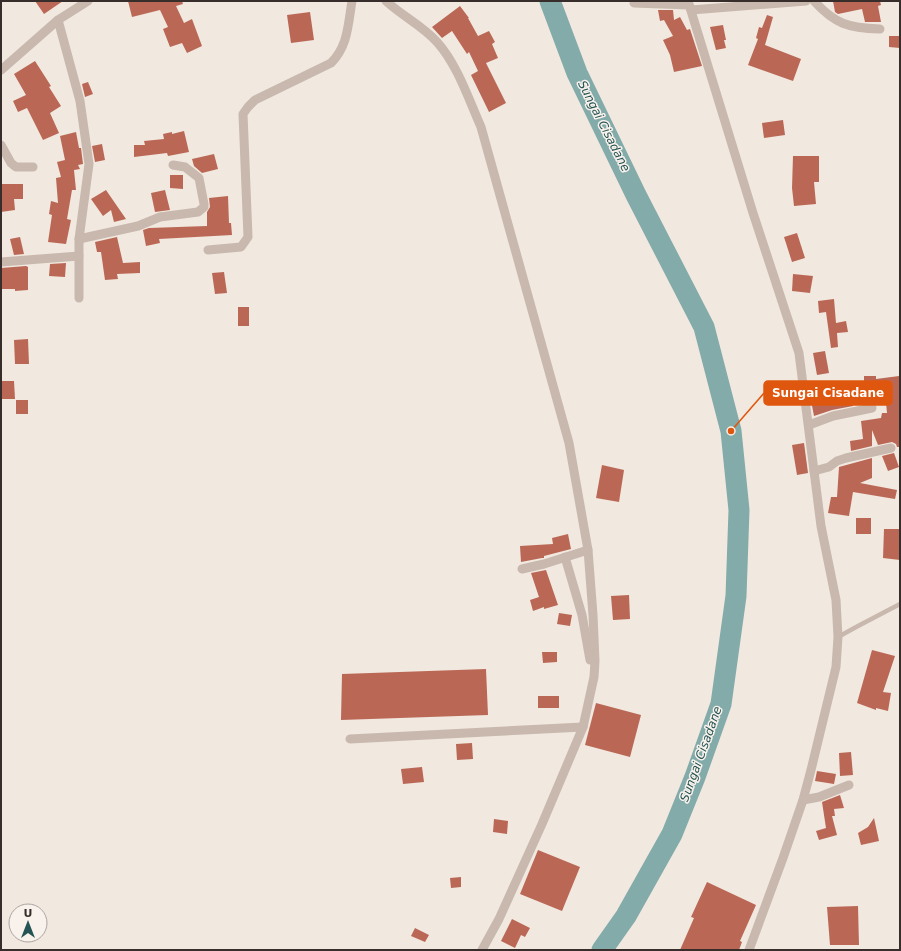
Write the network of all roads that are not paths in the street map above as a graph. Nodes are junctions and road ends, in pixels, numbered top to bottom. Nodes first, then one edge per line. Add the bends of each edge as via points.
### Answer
1 (88, 1) edge
2 (352, 1) edge
3 (386, 1) edge
4 (806, 1) edge
5 (814, 1) edge
6 (634, 3) dead end
7 (689, 5) edge
8 (58, 20) junction
9 (880, 30) dead end
10 (1, 70) edge
11 (1, 145) edge
12 (173, 166) dead end
13 (33, 167) dead end
14 (79, 239) junction
15 (208, 250) dead end
16 (79, 256) junction
17 (1, 262) edge
18 (79, 298) dead end
19 (872, 408) dead end
20 (809, 426) junction
21 (891, 448) dead end
22 (814, 471) junction
23 (588, 550) junction
24 (564, 556) junction
25 (522, 569) dead end
26 (900, 604) edge
27 (838, 637) junction
28 (594, 678) junction
29 (583, 727) junction
30 (350, 739) dead end
31 (849, 785) dead end
32 (803, 800) junction
33 (482, 950) edge
34 (749, 950) edge

1 - 8 street
2 - 15 street via 343,47 331,64 255,100 243,114 248,237 241,247
3 - 23 street via 438,42 455,69 481,127 569,443
4 - 7 street
5 - 9 street via 825,13 847,26
6 - 7 street
7 - 20 street via 799,352
8 - 10 street
8 - 14 street via 80,101 88,164
11 - 13 street via 16,167
12 - 14 street via 186,167 199,178 204,204 202,209 198,212 160,217 138,226
14 - 16 street
16 - 17 street
16 - 18 street
19 - 20 street via 833,416
20 - 22 street
21 - 22 street via 846,458
22 - 27 street via 821,526 836,600
23 - 24 street
23 - 28 street
24 - 25 street
24 - 28 street via 582,615
26 - 27 lane
27 - 32 street via 836,667
28 - 29 street
29 - 30 street
29 - 33 street via 542,824
31 - 32 street via 820,797
32 - 34 street

